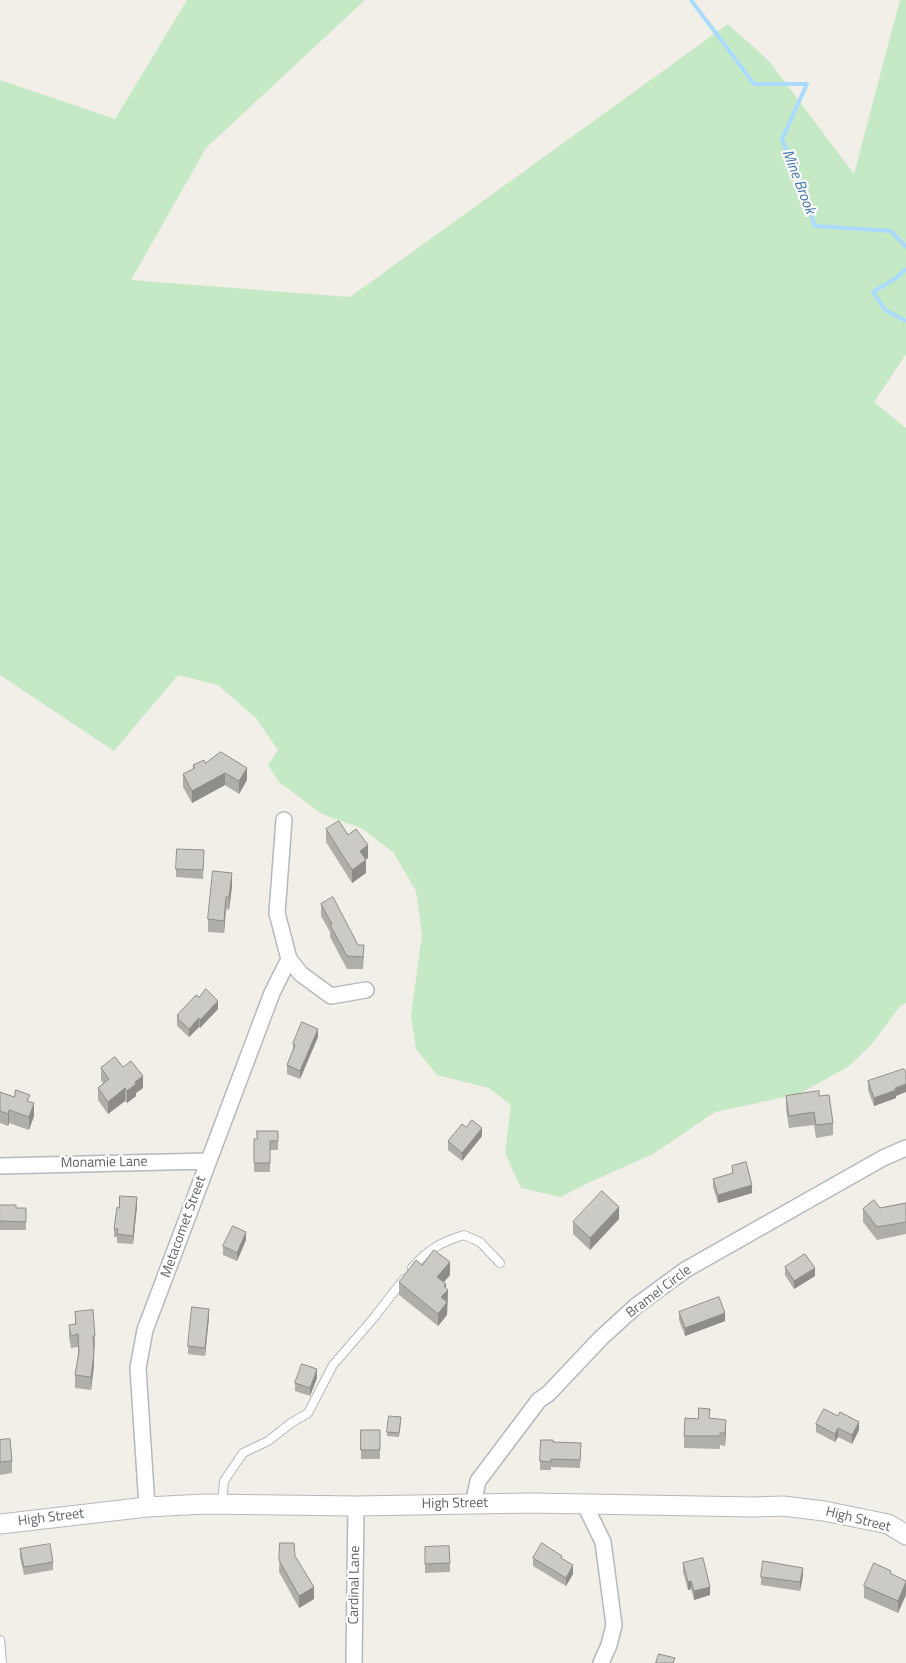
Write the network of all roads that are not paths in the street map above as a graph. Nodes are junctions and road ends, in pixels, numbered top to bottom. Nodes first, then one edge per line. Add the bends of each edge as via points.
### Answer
1 (284, 820) dead end
2 (289, 959) junction
3 (366, 990) dead end
4 (906, 1148) edge
5 (208, 1161) junction
6 (0, 1166) edge
7 (500, 1263) dead end
8 (584, 1503) junction
9 (222, 1504) junction
10 (473, 1504) junction
11 (356, 1506) junction
12 (147, 1507) junction
13 (0, 1524) edge
14 (906, 1535) edge
15 (0, 1640) edge
16 (2, 1663) edge
17 (354, 1663) edge
18 (602, 1663) edge

1 - 2 street via 277,913
2 - 3 street via 301,974 330,996
2 - 5 street, Metacomet Street via 272,993
4 - 10 street, Bramel Circle via 890,1154 686,1270 636,1306 539,1400 478,1481
5 - 6 street, Monamie Lane
5 - 12 street, Metacomet Street via 145,1330 138,1368
7 - 9 lane via 480,1242 464,1235 442,1242 420,1258 333,1365 308,1413 268,1441 244,1453 224,1481
8 - 10 street, High Street
8 - 14 street, High Street via 783,1506 888,1524
8 - 18 street via 602,1542 614,1625
9 - 11 street, High Street
9 - 12 street, High Street
10 - 11 street, High Street
11 - 17 street, Cardinal Lane
12 - 13 street, High Street
15 - 16 lane

